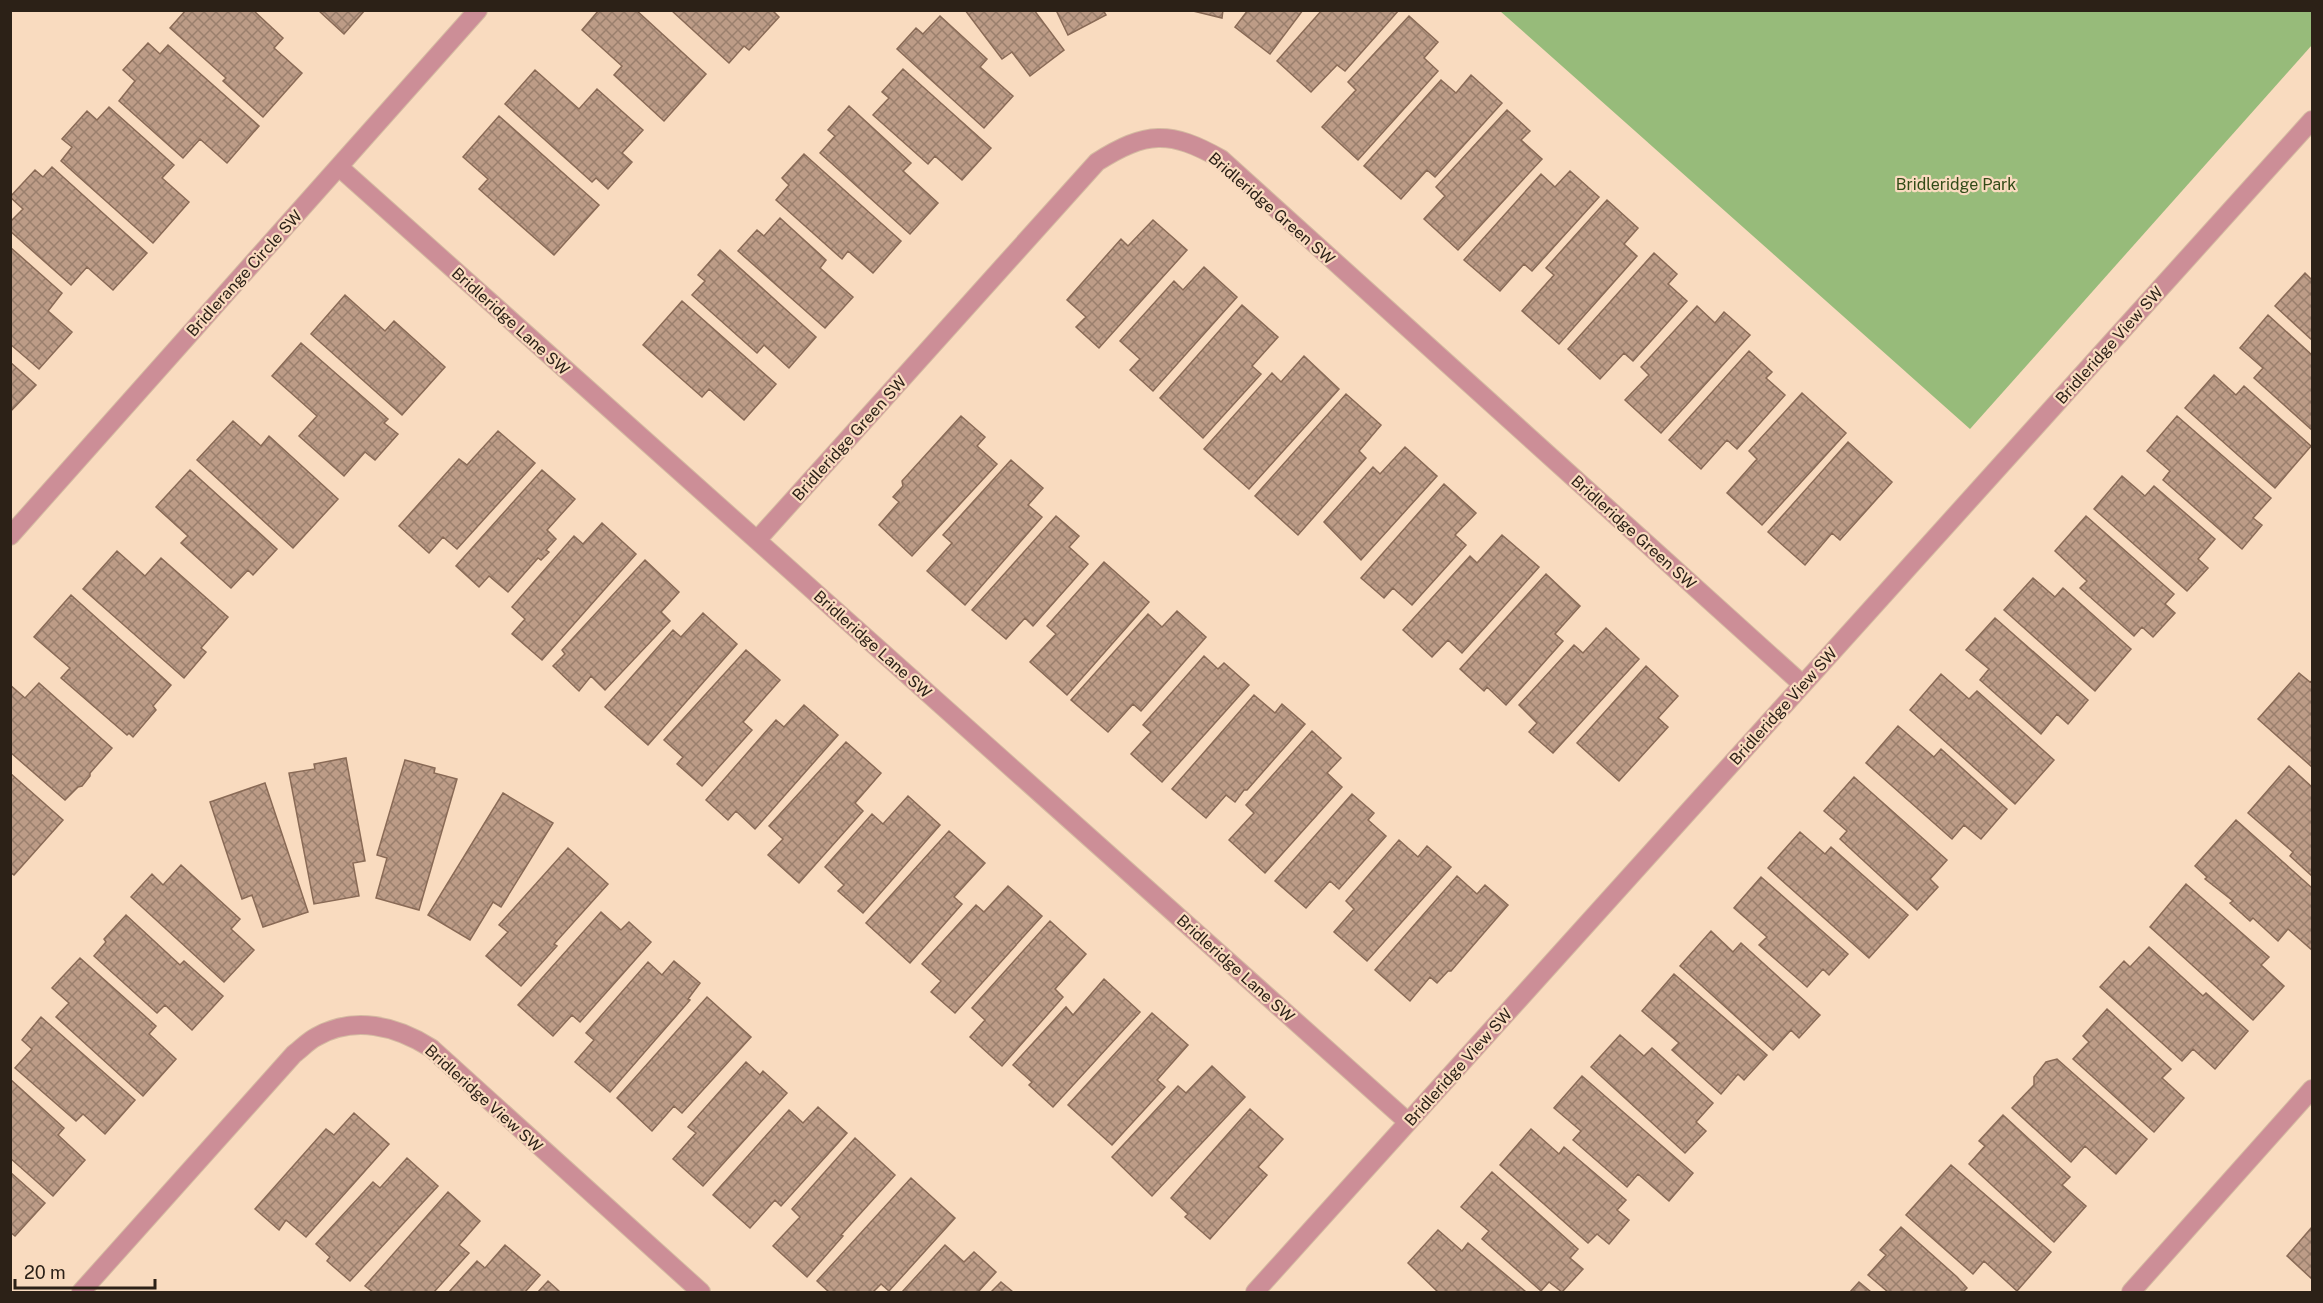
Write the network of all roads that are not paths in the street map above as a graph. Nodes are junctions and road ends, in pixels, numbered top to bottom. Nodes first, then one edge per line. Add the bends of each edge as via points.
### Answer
1 (478, 10) edge
2 (2313, 120) edge
3 (339, 167) junction
4 (10, 536) edge
5 (758, 539) junction
6 (1802, 684) junction
7 (2313, 1089) edge
8 (1408, 1122) junction
9 (81, 1293) edge
10 (701, 1293) edge
11 (1255, 1293) edge
12 (2131, 1293) edge

1 - 3 street, Bridlerange Circle SW
2 - 6 street, Bridleridge View SW
3 - 4 street, Bridlerange Circle SW
3 - 5 street, Bridleridge Lane SW
5 - 6 street, Bridleridge Green SW via 1097,162 1123,146 1145,139 1172,138 1194,144 1221,159
5 - 8 street, Bridleridge Lane SW
6 - 8 street, Bridleridge View SW
7 - 12 street
8 - 11 street, Bridleridge View SW
9 - 10 street, Bridleridge View SW via 294,1054 316,1037 360,1025 396,1030 431,1048

